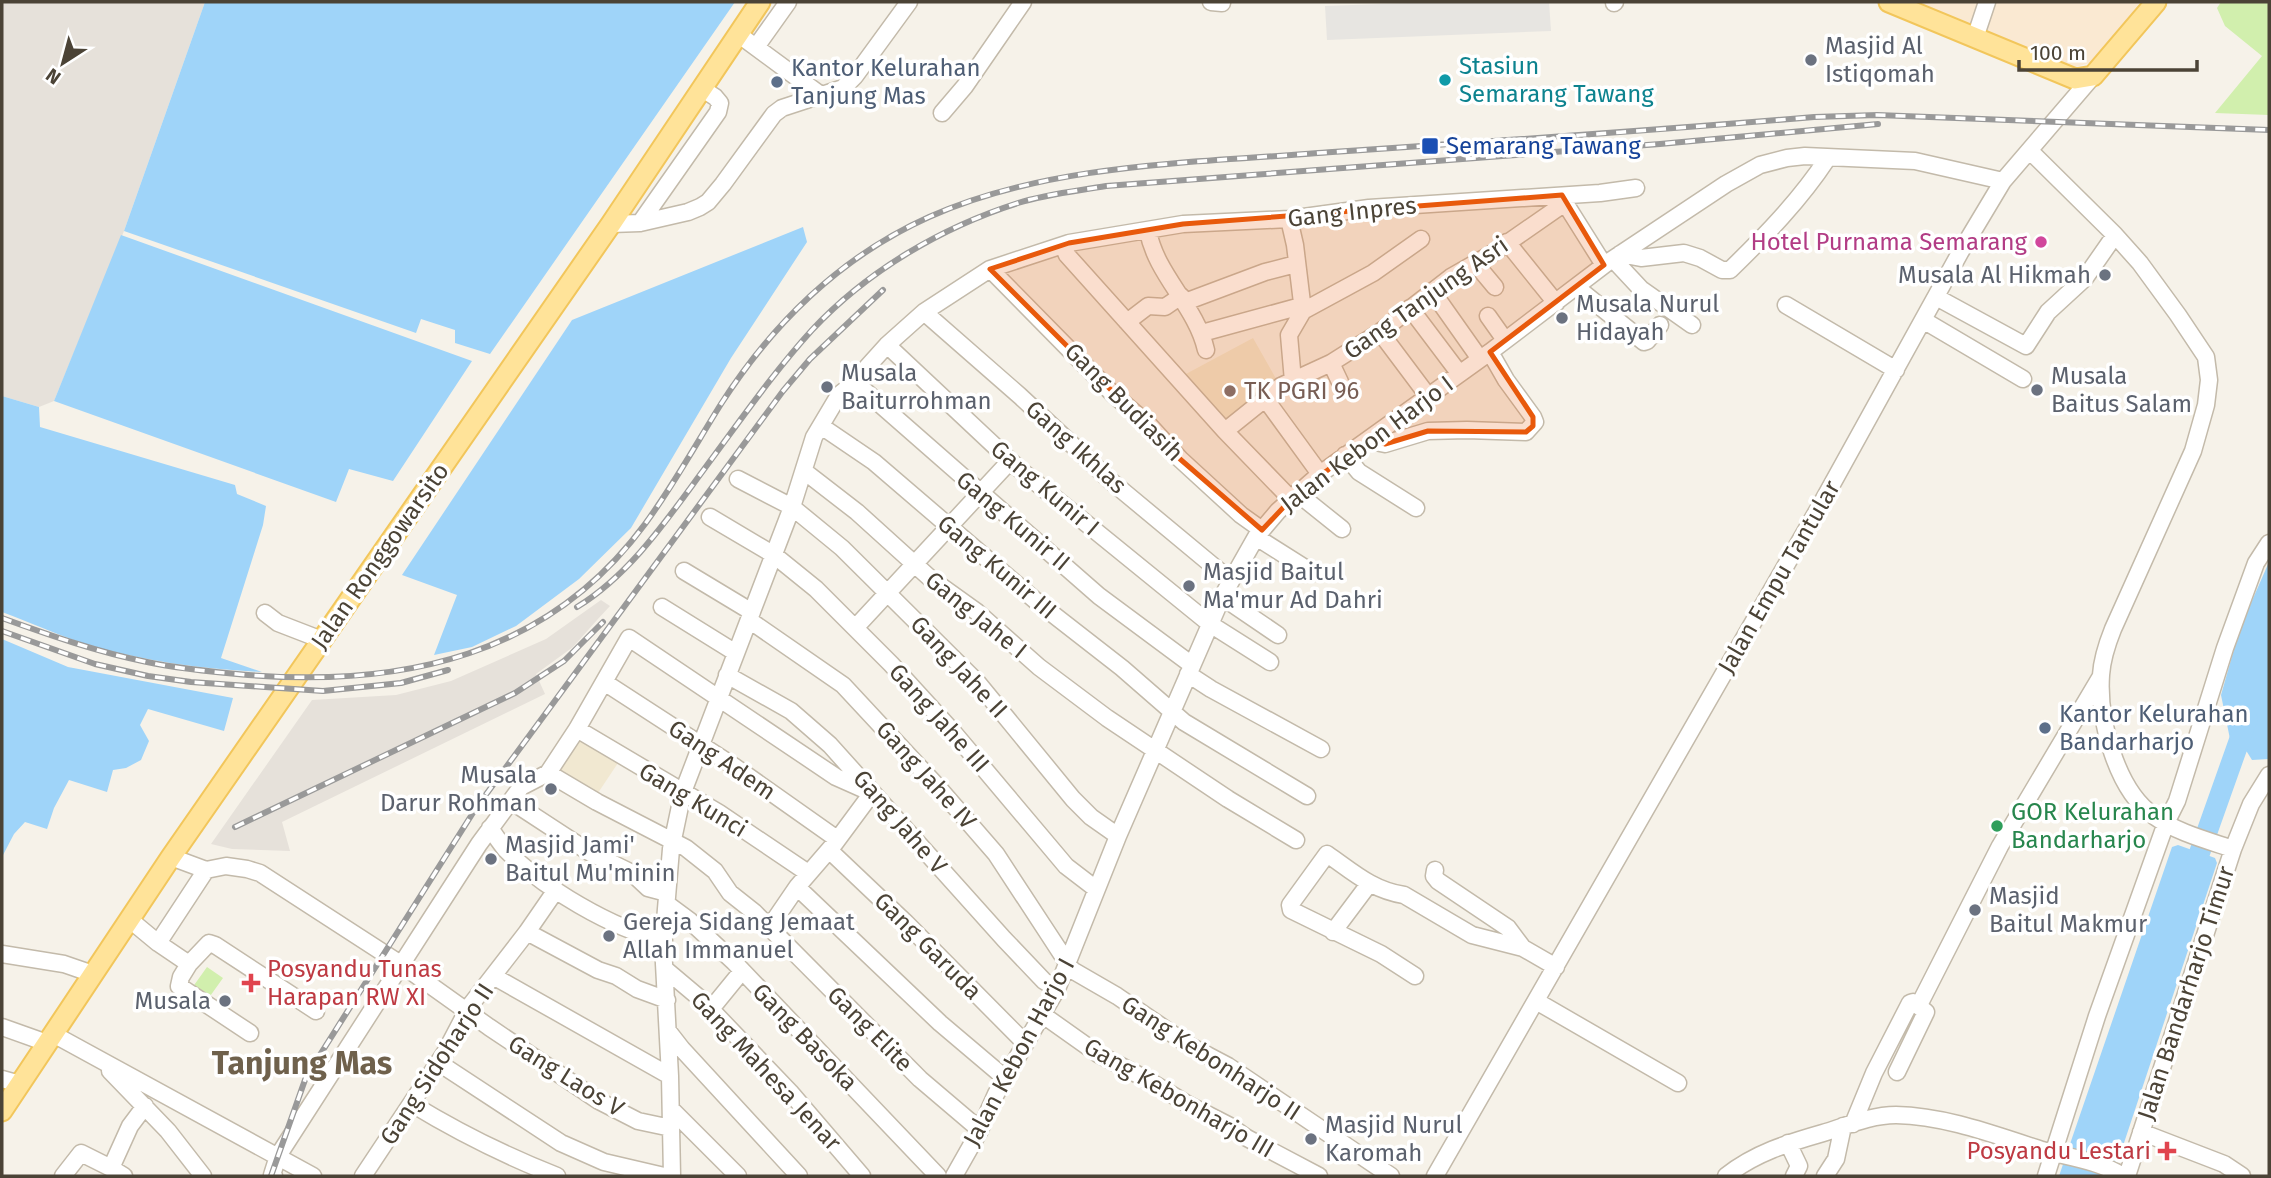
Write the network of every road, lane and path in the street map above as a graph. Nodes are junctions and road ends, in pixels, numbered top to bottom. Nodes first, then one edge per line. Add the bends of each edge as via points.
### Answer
1 (760, 2) edge
2 (788, 2) edge
3 (909, 2) edge
4 (1023, 2) edge
5 (1889, 2) edge
6 (1987, 2) edge
7 (2156, 2) edge
8 (738, 34) junction
9 (1975, 37) junction
10 (756, 47) junction
11 (2093, 76) junction
12 (701, 88) junction
13 (822, 96) junction
14 (942, 113) dead end
15 (2030, 151) junction
16 (1827, 159) junction
17 (2003, 181) junction
18 (1636, 188) dead end
19 (1563, 199) junction
20 (1289, 219) junction
21 (611, 223) junction
22 (640, 223) junction
23 (1148, 231) junction
24 (2115, 235) junction
25 (1421, 239) dead end
26 (1507, 242) junction
27 (1069, 243) junction
28 (1612, 260) junction
29 (1475, 263) junction
30 (1296, 264) junction
31 (990, 269) junction
32 (1495, 287) dead end
33 (1576, 287) junction
34 (1432, 291) junction
35 (1936, 297) junction
36 (1183, 299) junction
37 (1556, 303) junction
38 (1786, 305) dead end
39 (1410, 308) junction
40 (1302, 309) junction
41 (924, 312) junction
42 (1488, 316) dead end
43 (1923, 320) junction
44 (1127, 322) junction
45 (1660, 325) dead end
46 (1692, 326) dead end
47 (1380, 332) junction
48 (1202, 333) junction
49 (1505, 340) junction
50 (887, 345) junction
51 (1206, 350) dead end
52 (1485, 356) junction
53 (1331, 363) junction
54 (1896, 370) junction
55 (1459, 373) junction
56 (2023, 379) dead end
57 (1293, 381) junction
58 (1340, 382) dead end
59 (844, 390) junction
60 (1428, 396) junction
61 (1264, 397) junction
62 (821, 426) junction
63 (1225, 431) junction
64 (1373, 436) junction
65 (1345, 455) junction
66 (1010, 461) junction
67 (804, 471) junction
68 (1320, 474) junction
69 (738, 479) dead end
70 (979, 493) junction
71 (1294, 496) junction
72 (792, 507) junction
73 (1416, 508) dead end
74 (710, 517) dead end
75 (948, 527) junction
76 (1342, 529) dead end
77 (1259, 533) junction
78 (2269, 543) edge
79 (774, 555) junction
80 (914, 565) junction
81 (684, 571) dead end
82 (1313, 573) dead end
83 (1230, 580) junction
84 (887, 593) junction
85 (1222, 597) junction
86 (662, 607) dead end
87 (265, 613) dead end
88 (750, 616) junction
89 (1210, 624) junction
90 (855, 628) junction
91 (1278, 635) dead end
92 (322, 640) junction
93 (736, 653) junction
94 (1270, 662) dead end
95 (1190, 669) junction
96 (727, 675) junction
97 (2101, 676) junction
98 (604, 682) junction
99 (718, 698) junction
100 (1171, 712) junction
101 (577, 729) junction
102 (700, 744) junction
103 (1321, 749) dead end
104 (1154, 751) junction
105 (548, 773) junction
106 (2268, 779) edge
107 (683, 792) junction
108 (872, 793) junction
109 (1307, 796) dead end
110 (511, 800) junction
111 (2166, 823) junction
112 (490, 828) junction
113 (1118, 836) junction
114 (673, 840) junction
115 (1296, 840) dead end
116 (833, 844) junction
117 (2233, 849) junction
118 (171, 857) junction
119 (206, 870) junction
120 (1435, 870) dead end
121 (808, 873) junction
122 (1369, 884) junction
123 (797, 887) junction
124 (1096, 889) junction
125 (556, 890) junction
126 (667, 898) junction
127 (130, 919) junction
128 (769, 928) junction
129 (527, 932) junction
130 (1333, 932) junction
131 (664, 940) junction
132 (158, 943) junction
133 (1524, 948) junction
134 (2, 954) edge
135 (1068, 963) junction
136 (190, 964) junction
137 (402, 965) junction
138 (1556, 967) junction
139 (665, 969) junction
140 (742, 971) junction
141 (93, 974) junction
142 (493, 976) junction
143 (1415, 976) dead end
144 (1057, 989) junction
145 (667, 1000) junction
146 (1536, 1001) junction
147 (1919, 1005) junction
148 (711, 1009) junction
149 (316, 1011) dead end
150 (467, 1012) junction
151 (1043, 1015) junction
152 (2, 1027) edge
153 (668, 1031) junction
154 (250, 1033) dead end
155 (50, 1038) junction
156 (1025, 1043) junction
157 (96, 1057) junction
158 (439, 1063) junction
159 (1898, 1073) dead end
160 (670, 1076) junction
161 (1005, 1078) junction
162 (11, 1081) edge
163 (1678, 1083) dead end
164 (412, 1104) junction
165 (145, 1107) junction
166 (671, 1109) junction
167 (2, 1111) edge
168 (1848, 1125) junction
169 (671, 1128) junction
170 (979, 1130) junction
171 (2141, 1132) junction
172 (1788, 1143) junction
173 (2060, 1154) junction
174 (278, 1158) junction
175 (117, 1172) edge
176 (2122, 1175) edge
177 (63, 1176) edge
178 (203, 1176) edge
179 (273, 1176) edge
180 (313, 1176) edge
181 (363, 1176) edge
182 (557, 1176) edge
183 (664, 1176) edge
184 (672, 1176) edge
185 (738, 1176) edge
186 (799, 1176) edge
187 (862, 1176) edge
188 (938, 1176) edge
189 (954, 1176) edge
190 (1319, 1176) edge
191 (1391, 1176) edge
192 (1436, 1176) edge
193 (1726, 1176) edge
194 (1794, 1176) edge
195 (1825, 1176) edge
196 (2046, 1176) edge
197 (2242, 1176) edge

1 - 8 main road, Jalan Ronggowarsito
2 - 10 street
3 - 13 street via 844,88
4 - 14 street
5 - 9 main road
6 - 9 street
7 - 11 main road, Jalan Empu Tantular
8 - 10 street
8 - 12 main road, Jalan Ronggowarsito
9 - 11 main road via 2075,79
10 - 13 street
11 - 15 street, Jalan Empu Tantular
12 - 21 main road, Jalan Ronggowarsito
12 - 22 street via 720,103 718,112
13 - 22 street via 774,114 708,202 688,212
15 - 17 street, Jalan Empu Tantular
15 - 24 street
16 - 17 street, Jalan Kebon Harjo I via 1915,161
16 - 28 street, Jalan Kebon Harjo I via 1796,157 1760,165
16 - 28 street via 1786,211 1728,271 1684,253
17 - 35 street, Jalan Empu Tantular
18 - 19 street, Gang Inpres
19 - 20 street, Gang Inpres via 1369,208
19 - 26 street, Gang Tanjung Asri
19 - 28 street
20 - 23 street, Gang Inpres via 1183,224
20 - 30 street
21 - 22 street
21 - 92 main road, Jalan Ronggowarsito
23 - 27 street, Gang Inpres
23 - 36 street via 1154,251
24 - 35 street via 2085,278 2048,312 2026,346
24 - 97 street via 2197,342 2206,357 2209,380 2193,451 2113,629
25 - 40 street via 1373,273
26 - 29 street, Gang Tanjung Asri
26 - 37 street
27 - 31 street, Gang Inpres
27 - 44 street via 1064,251
28 - 33 street, Jalan Kebon Harjo I
28 - 46 street
29 - 32 street
29 - 34 street, Gang Tanjung Asri
30 - 36 street
30 - 40 street
31 - 41 street, Gang Inpres
31 - 77 street, Gang Budiasih
33 - 37 street, Jalan Kebon Harjo I
33 - 45 street via 1644,342
34 - 39 street, Gang Tanjung Asri
34 - 52 street
35 - 43 street, Jalan Empu Tantular
36 - 44 street via 1165,307 1148,306
36 - 48 street
37 - 49 street, Jalan Kebon Harjo I
38 - 54 street
39 - 47 street, Gang Tanjung Asri
39 - 55 street
40 - 48 street
40 - 57 street via 1289,335
41 - 50 street, Gang Inpres
41 - 83 street, Gang Ikhlas via 1112,482
42 - 49 street
43 - 54 street, Jalan Empu Tantular
43 - 56 street
44 - 63 street
47 - 53 street, Gang Tanjung Asri
47 - 60 street
48 - 51 street
49 - 52 street, Jalan Kebon Harjo I
50 - 59 street, Gang Inpres
50 - 66 street, Gang Kunir I
52 - 55 street, Jalan Kebon Harjo I
52 - 64 street via 1533,417 1530,430 1428,431 1385,444
53 - 57 street, Gang Tanjung Asri
53 - 58 street
54 - 138 street, Jalan Empu Tantular
55 - 60 street, Jalan Kebon Harjo I
57 - 61 street, Gang Tanjung Asri
59 - 62 street, Gang Inpres
59 - 70 street, Gang Kunir II via 856,384 867,391
60 - 64 street, Jalan Kebon Harjo I
61 - 63 street, Gang Tanjung Asri
61 - 68 street
62 - 67 street, Gang Inpres
62 - 75 street, Gang Kunir III via 874,462
63 - 71 street
64 - 65 street, Jalan Kebon Harjo I
65 - 68 street, Jalan Kebon Harjo I
65 - 73 street via 1359,472
66 - 70 street
66 - 89 street, Gang Kunir I
67 - 72 street, Gang Inpres
67 - 80 street, Gang Jahe I
68 - 71 street, Jalan Kebon Harjo I
69 - 72 street, Gang Jahe II
70 - 75 street
70 - 95 street, Gang Kunir II
71 - 76 street
71 - 77 street, Jalan Kebon Harjo I
72 - 79 street, Gang Inpres
72 - 84 street, Gang Jahe II
74 - 79 street, Gang Jahe III
75 - 80 street
75 - 100 street, Gang Kunir III
77 - 82 street, Gang Budiasih
77 - 83 street, Jalan Kebon Harjo I
78 - 111 street via 2256,563
79 - 88 street, Gang Inpres
79 - 90 street, Gang Jahe III
80 - 84 street
80 - 104 street, Gang Jahe I via 1039,667
81 - 88 street, Gang Jahe IV
83 - 85 street, Jalan Kebon Harjo I
84 - 90 street
84 - 113 street, Gang Jahe II via 978,683 1073,799
85 - 89 street, Jalan Kebon Harjo I
85 - 91 street
86 - 93 street
87 - 92 street
88 - 93 street, Gang Inpres
88 - 135 street, Gang Jahe IV via 834,678 870,713 996,854
89 - 94 street, Gang Kunir I
89 - 95 street, Jalan Kebon Harjo I
90 - 124 street, Gang Jahe III via 977,759 1066,866
92 - 118 main road, Jalan Ronggowarsito
93 - 96 street, Gang Inpres
95 - 100 street, Jalan Kebon Harjo I
95 - 103 street, Gang Kunir II via 1211,689
96 - 99 street, Gang Inpres
96 - 108 street, Gang Jahe V via 791,711 842,756
97 - 111 street via 2110,747 2123,777 2138,803
97 - 147 street via 2000,846
98 - 99 street via 629,638
98 - 101 street
98 - 102 street, Gang Adem
99 - 102 street, Gang Inpres
99 - 108 street via 836,777
100 - 104 street, Jalan Kebon Harjo I
100 - 109 street, Gang Kunir III
101 - 105 street
101 - 107 street, Gang Kunci
102 - 107 street, Gang Inpres
102 - 116 street, Gang Adem
104 - 113 street, Jalan Kebon Harjo I
104 - 115 street, Gang Jahe I
105 - 110 street via 522,787
105 - 114 street, Gang Elite
106 - 117 street, Jalan Bandarharjo Timur via 2251,804
107 - 114 street, Gang Inpres
107 - 121 street, Gang Kunci
108 - 116 street
108 - 144 street, Gang Jahe V via 1004,939
110 - 112 street
110 - 126 street, Gang Basoka
111 - 117 street
111 - 173 street via 2097,1016
112 - 125 street via 504,848
112 - 137 street
113 - 124 street, Jalan Kebon Harjo I
114 - 126 street, Gang Inpres
114 - 128 street, Gang Elite via 715,871 730,893
116 - 121 street
116 - 156 street, Gang Garuda
117 - 171 street, Jalan Bandarharjo Timur
118 - 119 street
118 - 127 main road, Jalan Ronggowarsito
119 - 132 street
119 - 137 street, Gang Laos V via 226,866 260,873
120 - 133 street via 1436,879 1508,928
121 - 123 street
122 - 130 street
122 - 130 street via 1326,854 1290,907
122 - 133 street via 1404,895 1472,935
123 - 128 street
123 - 161 street
124 - 135 street, Jalan Kebon Harjo I
125 - 129 street, Gang Sidoharjo II
125 - 131 street via 639,935
126 - 131 street, Gang Inpres
126 - 140 street, Gang Basoka
127 - 132 street
127 - 141 main road, Jalan Ronggowarsito
128 - 170 street, Gang Elite via 920,1079
129 - 142 street, Gang Sidoharjo II
129 - 145 street
130 - 143 street
131 - 139 street, Gang Inpres
132 - 136 street
133 - 138 street
134 - 141 street via 64,964
135 - 144 street, Jalan Kebon Harjo I
135 - 191 street, Gang Kebonharjo II via 1072,970 1228,1066
136 - 149 street via 209,943 215,945
136 - 154 street via 179,986
137 - 150 street, Gang Laos V
137 - 174 street
138 - 146 street, Jalan Empu Tantular
139 - 145 street, Gang Inpres
139 - 148 street, Gang Mahesa Jenar
140 - 148 street
140 - 188 street, Gang Basoka
141 - 155 main road, Jalan Ronggowarsito
142 - 150 street, Gang Sidoharjo II
142 - 160 street
144 - 151 street, Jalan Kebon Harjo I
145 - 153 street, Gang Inpres
146 - 163 street
146 - 192 street, Jalan Empu Tantular
147 - 159 street via 1926,1013
147 - 168 street via 1910,1003
148 - 187 street, Gang Mahesa Jenar via 805,1107
150 - 158 street, Gang Sidoharjo II
150 - 169 street, Gang Laos V via 599,1101 638,1121
151 - 156 street, Jalan Kebon Harjo I
151 - 190 street, Gang Kebonharjo III via 1098,1054
152 - 155 street
153 - 160 street, Gang Inpres
153 - 186 street
155 - 157 street
155 - 162 main road, Jalan Ronggowarsito
156 - 161 street, Jalan Kebon Harjo I
157 - 165 street
157 - 174 street
158 - 164 street, Gang Sidoharjo II
158 - 183 street via 561,1143 604,1162
160 - 166 street, Gang Inpres
161 - 170 street, Jalan Kebon Harjo I
162 - 167 main road, Jalan Ronggowarsito
164 - 181 street, Gang Sidoharjo II
164 - 182 street via 509,1157
165 - 175 street via 130,1126
165 - 178 street
166 - 169 street, Gang Inpres
166 - 185 street
168 - 172 street
168 - 173 street via 1894,1115 1933,1119
168 - 195 street
169 - 184 street, Gang Inpres
170 - 189 street, Jalan Kebon Harjo I
171 - 176 street, Jalan Bandarharjo Timur
171 - 197 street via 2224,1164
172 - 193 street via 1739,1165
172 - 194 street via 1799,1166
173 - 176 street
173 - 196 street
174 - 179 street
174 - 180 street
175 - 177 street via 81,1153

